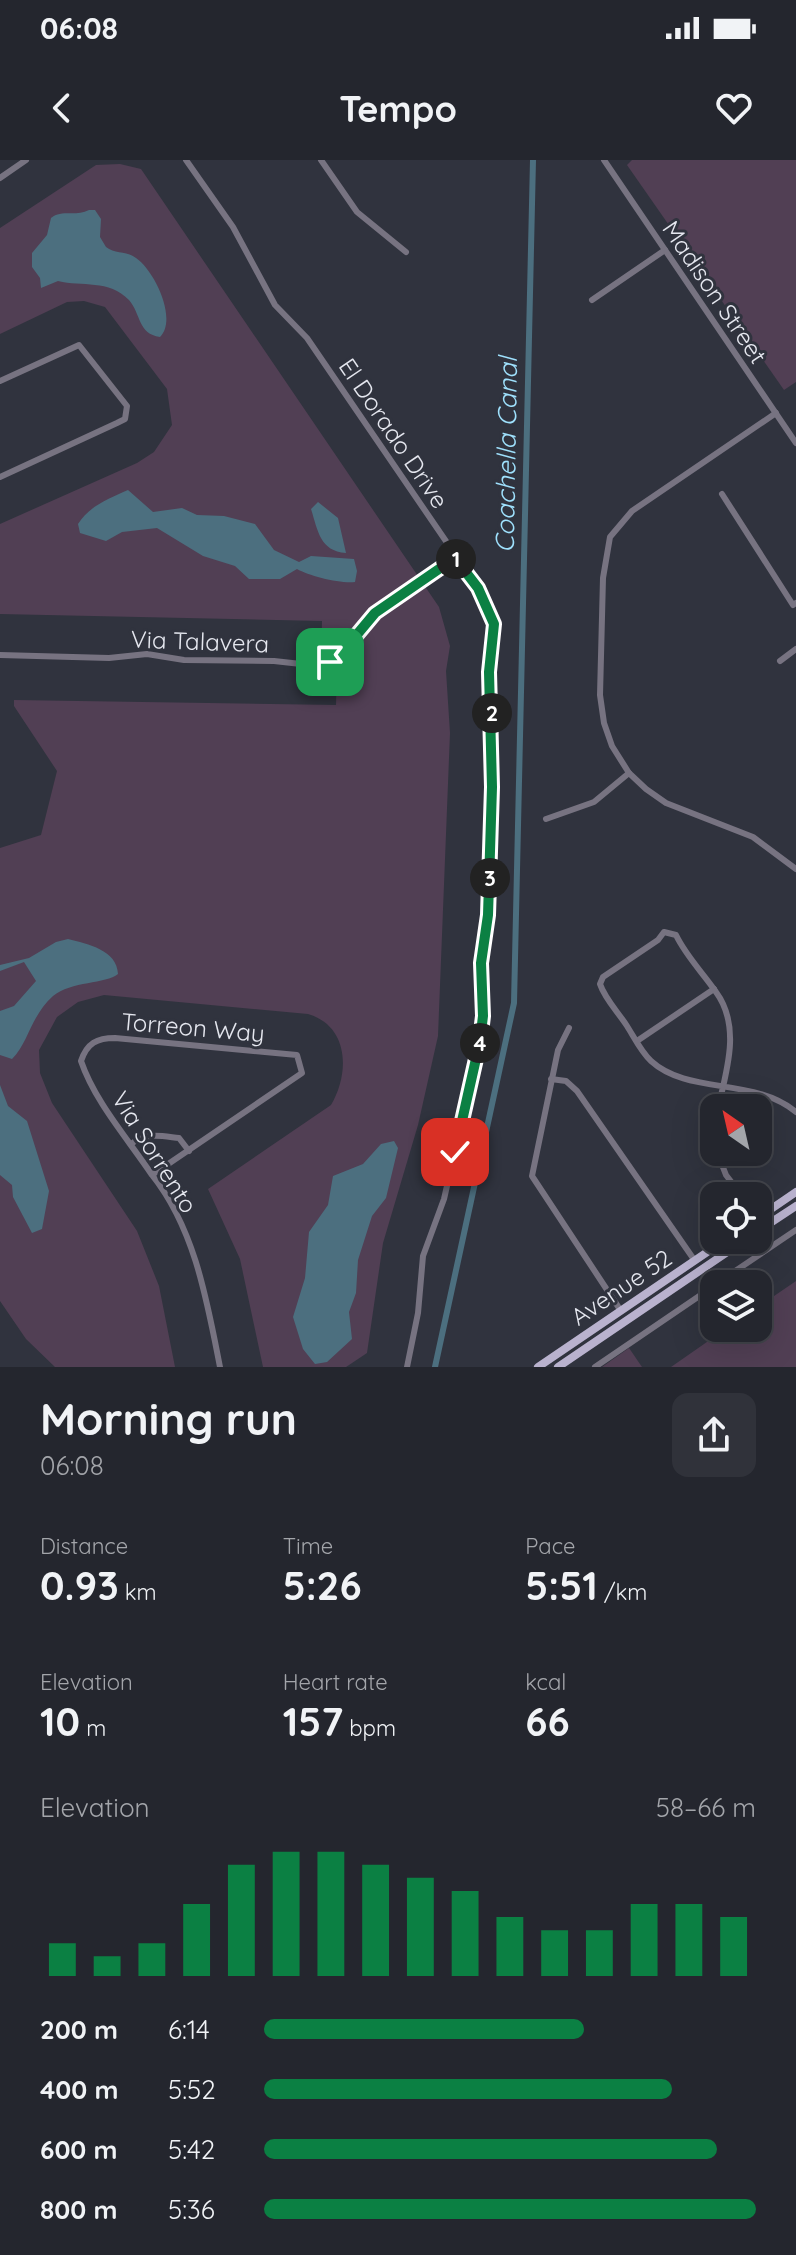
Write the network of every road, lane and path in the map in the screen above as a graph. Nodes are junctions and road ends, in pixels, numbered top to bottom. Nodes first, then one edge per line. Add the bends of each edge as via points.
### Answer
1 (26, 160) edge
2 (186, 160) edge
3 (321, 160) edge
4 (604, 160) edge
5 (0, 178) edge
6 (665, 250) junction
7 (406, 252) dead end
8 (592, 300) dead end
9 (0, 381) edge
10 (776, 413) junction
11 (796, 443) edge
12 (0, 477) edge
13 (722, 494) dead end
14 (455, 558) junction
15 (795, 606) edge
16 (796, 649) edge
17 (0, 655) edge
18 (780, 661) dead end
19 (629, 773) junction
20 (546, 819) dead end
21 (796, 869) edge
22 (714, 989) junction
23 (569, 1028) dead end
24 (637, 1041) junction
25 (85, 1051) joint
26 (551, 1079) junction
27 (723, 1085) junction
28 (721, 1094) edge
29 (796, 1112) edge
30 (131, 1144) junction
31 (189, 1151) junction
32 (152, 1175) junction
33 (796, 1192) edge
34 (796, 1206) edge
35 (772, 1208) edge
36 (772, 1222) edge
37 (796, 1230) edge
38 (705, 1254) edge
39 (725, 1254) edge
40 (695, 1261) junction
41 (737, 1270) edge
42 (666, 1294) junction
43 (700, 1295) edge
44 (621, 1311) junction
45 (220, 1367) edge
46 (407, 1367) edge
47 (538, 1367) edge
48 (558, 1367) edge
49 (595, 1367) edge

1 - 5 street
2 - 14 street, El Dorado Drive via 233,227 275,305 307,338
3 - 7 street via 357,212
4 - 6 street, Madison Street
6 - 8 street
6 - 10 street, Madison Street
9 - 12 street via 79,345 127,406 125,419
10 - 11 street, Madison Street
10 - 19 street via 632,511 610,537 603,578 600,695 604,723
13 - 15 street
14 - 17 street, Via Talavera via 379,609 339,656 319,666 147,654
14 - 46 street, El Dorado Drive via 478,588 494,624 483,1016 444,1199 423,1256
16 - 18 street
19 - 20 street via 594,802
19 - 21 street via 666,803 753,837
22 - 24 street
22 - 24 street via 674,933 664,932 601,980 601,988
22 - 27 street via 730,1028
23 - 26 street
24 - 27 street via 663,1070
25 - 30 street, Via Sorrento via 81,1061 86,1076
25 - 31 street, Torreon Way via 99,1038 115,1038 290,1052 301,1060 302,1073
26 - 40 street via 566,1081 577,1091
26 - 44 street via 532,1176
27 - 28 street
27 - 29 street via 767,1093
30 - 31 street via 157,1135 179,1138
30 - 32 street, Via Sorrento
31 - 32 street
32 - 45 street, Via Sorrento via 190,1247
33 - 35 main road
34 - 36 main road
37 - 41 street
38 - 40 main road, Avenue 52
39 - 42 main road, Avenue 52
40 - 42 main road via 697,1266
40 - 44 main road, Avenue 52
42 - 48 main road, Avenue 52
43 - 49 street
44 - 47 main road, Avenue 52

